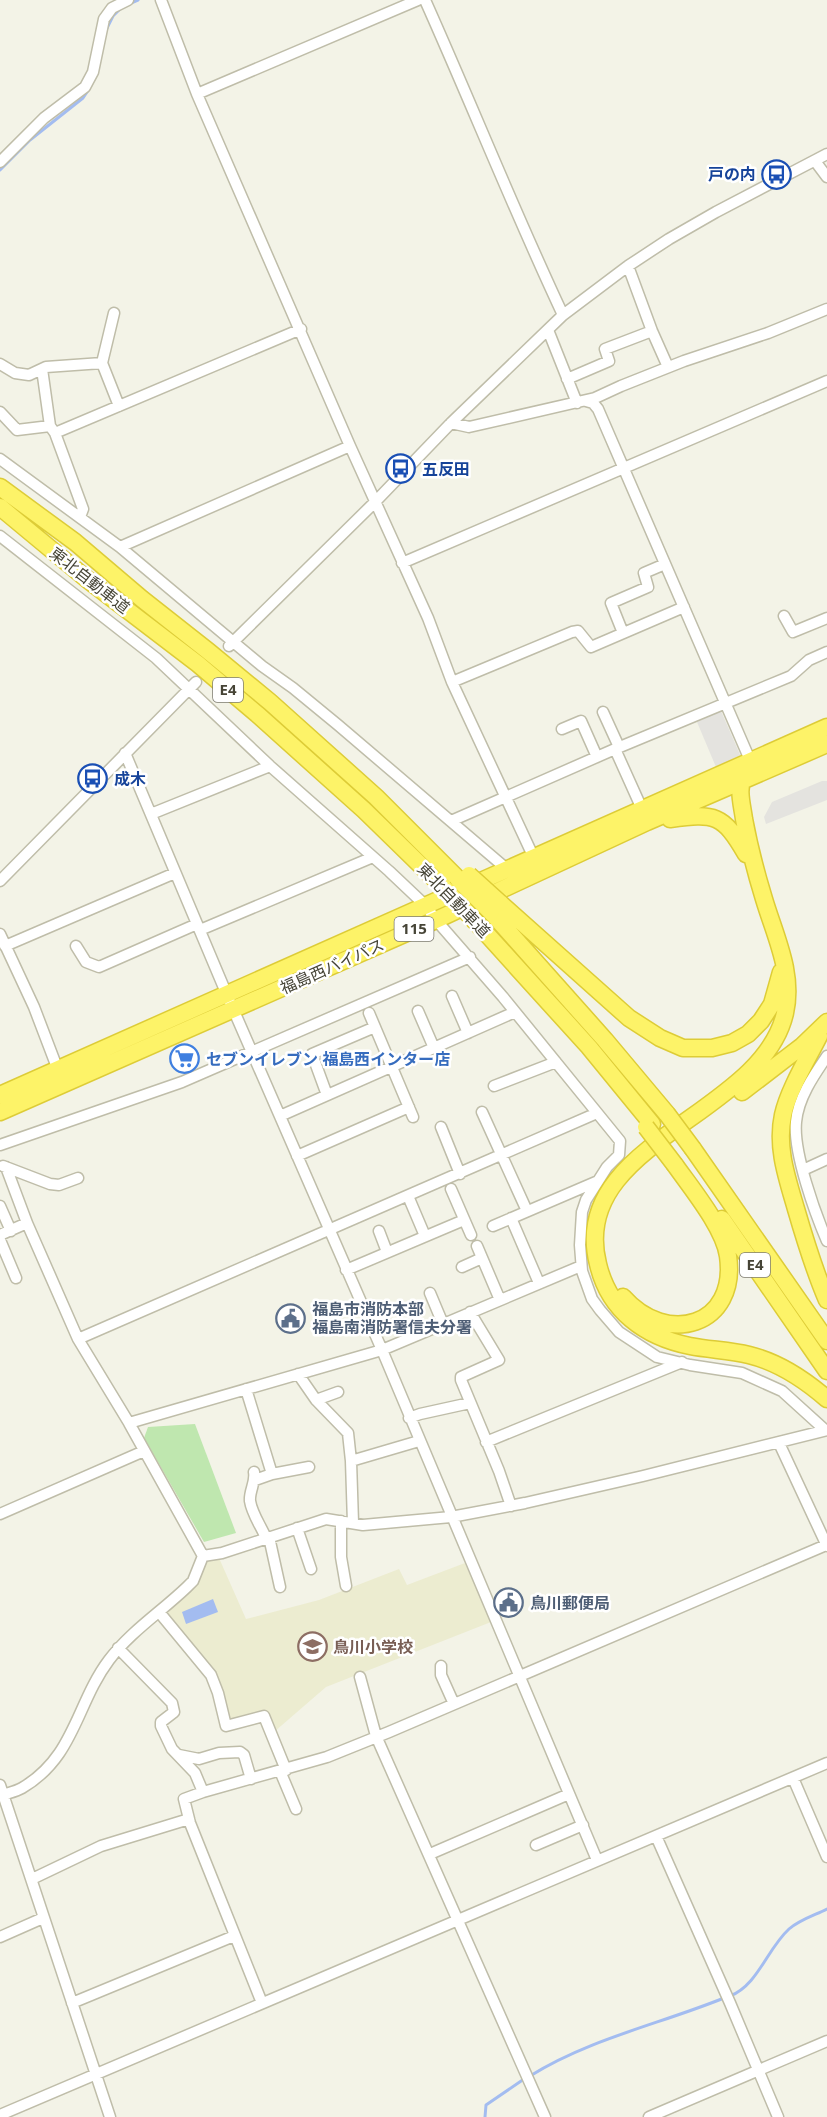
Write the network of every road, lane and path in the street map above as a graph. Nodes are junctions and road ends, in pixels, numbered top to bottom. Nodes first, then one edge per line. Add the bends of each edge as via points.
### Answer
1 (128, 0) edge
2 (161, 0) edge
3 (418, 0) edge
4 (425, 0) edge
5 (197, 94) junction
6 (827, 154) edge
7 (815, 161) junction
8 (0, 162) edge
9 (827, 177) edge
10 (628, 266) junction
11 (827, 309) edge
12 (114, 313) dead end
13 (563, 315) junction
14 (301, 329) junction
15 (548, 330) junction
16 (652, 331) junction
17 (102, 363) junction
18 (0, 364) edge
19 (668, 367) junction
20 (42, 369) junction
21 (567, 379) junction
22 (827, 381) edge
23 (582, 402) junction
24 (119, 406) junction
25 (0, 412) edge
26 (451, 423) junction
27 (52, 430) junction
28 (350, 446) junction
29 (0, 459) edge
30 (622, 468) junction
31 (0, 487) edge
32 (375, 502) junction
33 (0, 507) edge
34 (80, 517) junction
35 (0, 536) edge
36 (120, 547) junction
37 (402, 563) junction
38 (665, 564) junction
39 (684, 607) junction
40 (784, 616) dead end
41 (827, 618) edge
42 (623, 633) junction
43 (231, 644) junction
44 (827, 652) edge
45 (452, 682) junction
46 (192, 685) junction
47 (726, 704) junction
48 (603, 712) dead end
49 (562, 729) dead end
50 (822, 733) edge
51 (827, 744) edge
52 (617, 748) junction
53 (125, 753) junction
54 (597, 757) junction
55 (750, 760) junction
56 (270, 766) junction
57 (740, 783) junction
58 (505, 798) junction
59 (151, 814) junction
60 (644, 816) junction
61 (451, 821) junction
62 (374, 857) junction
63 (534, 858) junction
64 (508, 870) junction
65 (756, 870) junction
66 (176, 873) junction
67 (457, 880) junction
68 (0, 881) edge
69 (496, 908) junction
70 (431, 913) junction
71 (199, 927) junction
72 (0, 934) edge
73 (5, 946) junction
74 (76, 946) dead end
75 (470, 957) junction
76 (783, 962) junction
77 (452, 996) dead end
78 (230, 1002) junction
79 (418, 1011) dead end
80 (515, 1012) junction
81 (369, 1013) dead end
82 (827, 1022) edge
83 (375, 1027) junction
84 (468, 1033) junction
85 (434, 1048) junction
86 (252, 1051) junction
87 (827, 1056) edge
88 (556, 1062) junction
89 (392, 1066) junction
90 (58, 1070) junction
91 (494, 1086) dead end
92 (0, 1095) edge
93 (327, 1095) junction
94 (0, 1112) edge
95 (482, 1113) dead end
96 (597, 1113) junction
97 (280, 1116) junction
98 (441, 1127) dead end
99 (0, 1145) edge
100 (297, 1156) junction
101 (501, 1156) junction
102 (683, 1158) junction
103 (827, 1160) edge
104 (3, 1166) edge
105 (803, 1170) junction
106 (460, 1173) junction
107 (78, 1178) dead end
108 (598, 1181) junction
109 (451, 1189) dead end
110 (408, 1196) junction
111 (0, 1206) edge
112 (527, 1211) junction
113 (511, 1218) junction
114 (464, 1220) junction
115 (27, 1223) junction
116 (493, 1226) dead end
117 (329, 1230) junction
118 (379, 1231) dead end
119 (5, 1233) edge
120 (471, 1235) dead end
121 (425, 1236) junction
122 (0, 1240) edge
123 (827, 1242) edge
124 (477, 1246) dead end
125 (387, 1252) junction
126 (482, 1258) junction
127 (581, 1266) junction
128 (462, 1267) dead end
129 (346, 1270) junction
130 (16, 1278) dead end
131 (539, 1283) junction
132 (430, 1293) dead end
133 (500, 1300) junction
134 (827, 1300) edge
135 (470, 1312) junction
136 (443, 1324) junction
137 (78, 1339) junction
138 (827, 1341) edge
139 (382, 1350) junction
140 (682, 1362) junction
141 (827, 1371) edge
142 (298, 1374) junction
143 (246, 1389) junction
144 (338, 1392) dead end
145 (827, 1399) edge
146 (316, 1400) junction
147 (470, 1403) junction
148 (410, 1418) junction
149 (129, 1423) junction
150 (826, 1430) edge
151 (419, 1441) junction
152 (486, 1442) junction
153 (778, 1443) junction
154 (144, 1451) junction
155 (351, 1461) junction
156 (309, 1467) dead end
157 (272, 1474) junction
158 (511, 1506) junction
159 (0, 1514) edge
160 (452, 1517) junction
161 (341, 1521) junction
162 (353, 1523) junction
163 (297, 1528) junction
164 (268, 1538) junction
165 (827, 1546) edge
166 (203, 1556) junction
167 (311, 1569) dead end
168 (346, 1586) dead end
169 (280, 1587) dead end
170 (159, 1611) junction
171 (118, 1648) junction
172 (441, 1666) dead end
173 (519, 1676) junction
174 (360, 1677) dead end
175 (454, 1704) junction
176 (376, 1736) junction
177 (178, 1755) junction
178 (827, 1763) edge
179 (283, 1771) junction
180 (793, 1778) junction
181 (251, 1779) junction
182 (1, 1792) edge
183 (203, 1792) junction
184 (569, 1794) junction
185 (296, 1809) dead end
186 (189, 1819) junction
187 (583, 1825) junction
188 (656, 1836) junction
189 (536, 1845) dead end
190 (430, 1854) junction
191 (827, 1857) edge
192 (597, 1860) junction
193 (32, 1880) junction
194 (44, 1918) junction
195 (458, 1922) junction
196 (234, 1936) junction
197 (0, 1937) edge
198 (72, 2003) junction
199 (262, 2003) junction
200 (827, 2041) edge
201 (758, 2071) junction
202 (95, 2074) junction
203 (0, 2115) edge
204 (110, 2117) edge
205 (545, 2117) edge
206 (649, 2117) edge
207 (778, 2117) edge

1 - 8 street via 112,8 104,19 93,72 85,87 44,118
2 - 5 street
3 - 5 street
4 - 13 street
5 - 14 street
6 - 7 street
7 - 9 street
7 - 10 street via 716,212
10 - 13 street
10 - 16 street
11 - 19 street via 757,338
12 - 17 street
13 - 15 street
14 - 24 street
14 - 28 street
15 - 21 street
15 - 26 street
16 - 19 street
16 - 21 street via 605,349 609,361
17 - 20 street
17 - 24 street
18 - 20 street via 15,373 29,375
19 - 23 street
20 - 27 street
21 - 23 street
22 - 30 street
23 - 26 street via 469,427
23 - 30 street via 593,403 598,409
24 - 27 street
25 - 27 street via 17,430
26 - 32 street
27 - 34 street via 83,509
28 - 32 street
28 - 36 street
29 - 34 street
30 - 37 street
30 - 38 street
31 - 67 highway, 東北自動車道 / E4 via 75,542 217,658 432,840
32 - 37 street
32 - 43 street
33 - 67 highway, 東北自動車道 / E4 via 198,664 364,810
34 - 36 street
35 - 46 street
36 - 43 street
37 - 45 street
38 - 39 street
38 - 42 street via 644,573 648,587 611,603
39 - 42 street
39 - 47 street
40 - 41 street via 793,632
42 - 45 street via 591,647 578,631 572,632
43 - 61 street via 302,695
44 - 47 street via 809,660 790,676
45 - 58 street
46 - 53 street
46 - 56 street
47 - 52 street
47 - 55 street
48 - 52 street
49 - 54 street via 581,722
50 - 55 highway, 福島西バイパス / 115
51 - 57 highway, 福島西バイパス / 115
52 - 54 street
52 - 60 street
53 - 59 street
53 - 68 street
54 - 58 street
55 - 57 highway
55 - 60 highway, 福島西バイパス / 115
56 - 59 street
56 - 62 street
57 - 60 highway, 福島西バイパス / 115
57 - 65 highway
58 - 61 street
58 - 63 street
59 - 66 street
60 - 63 highway, 福島西バイパス / 115
60 - 65 highway via 708,816 721,820 734,833
60 - 70 highway, 福島西バイパス / 115
61 - 64 street
62 - 70 street
62 - 71 street
63 - 64 highway, 福島西バイパス / 115
64 - 70 highway, 福島西バイパス / 115
65 - 76 highway
66 - 71 street
66 - 73 street
67 - 69 highway, bridge
67 - 102 highway, 東北自動車道 / E4, bridge via 475,921 589,1047 649,1126
69 - 76 highway via 629,1018 683,1048 712,1048 748,1034 772,1004
69 - 102 highway, 東北自動車道 / E4, bridge via 667,1114
70 - 75 street
70 - 78 highway, 福島西バイパス / 115
71 - 74 street via 99,967 86,962
71 - 78 street
72 - 73 street
73 - 90 street
75 - 80 street
75 - 86 street
76 - 145 highway via 788,978 787,1003 771,1048 748,1073 622,1174 598,1218 595,1255 610,1295 639,1327 690,1346 770,1362
77 - 84 street
78 - 86 street
78 - 90 highway, 福島西バイパス / 115
78 - 94 highway, 福島西バイパス / 115
79 - 85 street
80 - 84 street
80 - 88 street
81 - 83 street
82 - 102 highway via 802,1046 641,1170 615,1201 606,1237 607,1262 616,1286 629,1304 646,1317 681,1326 703,1318 716,1307 727,1281 728,1258 724,1240
82 - 134 highway via 791,1093 783,1114 781,1137 783,1162 808,1255
83 - 89 street
83 - 93 street via 312,1054
84 - 85 street
85 - 89 street
86 - 97 street
86 - 99 street via 182,1082
87 - 105 street via 808,1088 796,1121 795,1142
88 - 91 street
88 - 96 street
89 - 93 street
89 - 100 street via 411,1112
90 - 92 highway, 福島西バイパス / 115
93 - 97 street
95 - 101 street
96 - 101 street
96 - 108 street via 620,1141 621,1148
97 - 100 street
98 - 106 street
100 - 117 street
101 - 106 street
101 - 112 street
102 - 138 highway, 東北自動車道 / E4
102 - 141 highway, 東北自動車道 / E4
103 - 105 street
104 - 107 street via 50,1184
104 - 115 street
105 - 123 street
106 - 110 street
108 - 112 street
108 - 127 street via 582,1212
109 - 114 street
110 - 117 street
110 - 121 street
111 - 119 street
112 - 113 street
113 - 116 street
113 - 131 street
114 - 120 street
114 - 121 street
115 - 119 street
115 - 137 street
117 - 129 street
117 - 137 street
118 - 125 street
121 - 125 street
122 - 130 street
124 - 126 street
125 - 129 street
126 - 128 street
126 - 133 street
127 - 131 street
127 - 140 street via 592,1299 619,1332 657,1357
129 - 139 street
131 - 133 street
132 - 136 street
133 - 135 street
135 - 136 street
135 - 147 street via 500,1359 462,1377
136 - 139 street
137 - 149 street
139 - 142 street
139 - 148 street
140 - 150 street via 742,1373 782,1391
140 - 152 street
142 - 143 street
142 - 146 street
143 - 149 street
143 - 157 street
144 - 146 street
146 - 155 street via 348,1433
147 - 148 street
147 - 152 street
148 - 151 street
149 - 154 street
150 - 153 street
151 - 155 street
151 - 160 street
152 - 158 street
153 - 158 street
153 - 165 street
154 - 159 street
154 - 166 street
155 - 162 street
156 - 157 street
157 - 164 street via 255,1476 250,1499 254,1515
158 - 160 street
160 - 162 street
160 - 173 street
161 - 162 street
161 - 163 street via 326,1519
161 - 168 street
163 - 164 street
163 - 167 street
164 - 166 street
164 - 169 street
165 - 173 street
166 - 170 street via 193,1581
170 - 171 street
170 - 179 street via 211,1675 225,1726 264,1716
171 - 177 street via 172,1703 174,1712 161,1726
171 - 182 street via 51,1766 24,1786
172 - 175 street
173 - 175 street
173 - 184 street
174 - 176 street
175 - 176 street
176 - 179 street
176 - 190 street
177 - 181 street via 199,1759 240,1752
177 - 183 street via 195,1773
178 - 180 street
179 - 181 street
179 - 185 street
180 - 188 street
180 - 191 street
181 - 183 street
182 - 193 street
183 - 186 street via 184,1799
184 - 187 street
184 - 190 street
186 - 193 street via 101,1846
186 - 196 street
187 - 189 street
187 - 192 street
188 - 192 street
188 - 201 street
190 - 195 street
192 - 195 street
193 - 194 street
194 - 197 street
194 - 198 street
195 - 199 street
195 - 205 street
196 - 198 street
196 - 199 street
198 - 202 street
199 - 202 street
200 - 201 street
201 - 206 street
201 - 207 street
202 - 203 street
202 - 204 street

